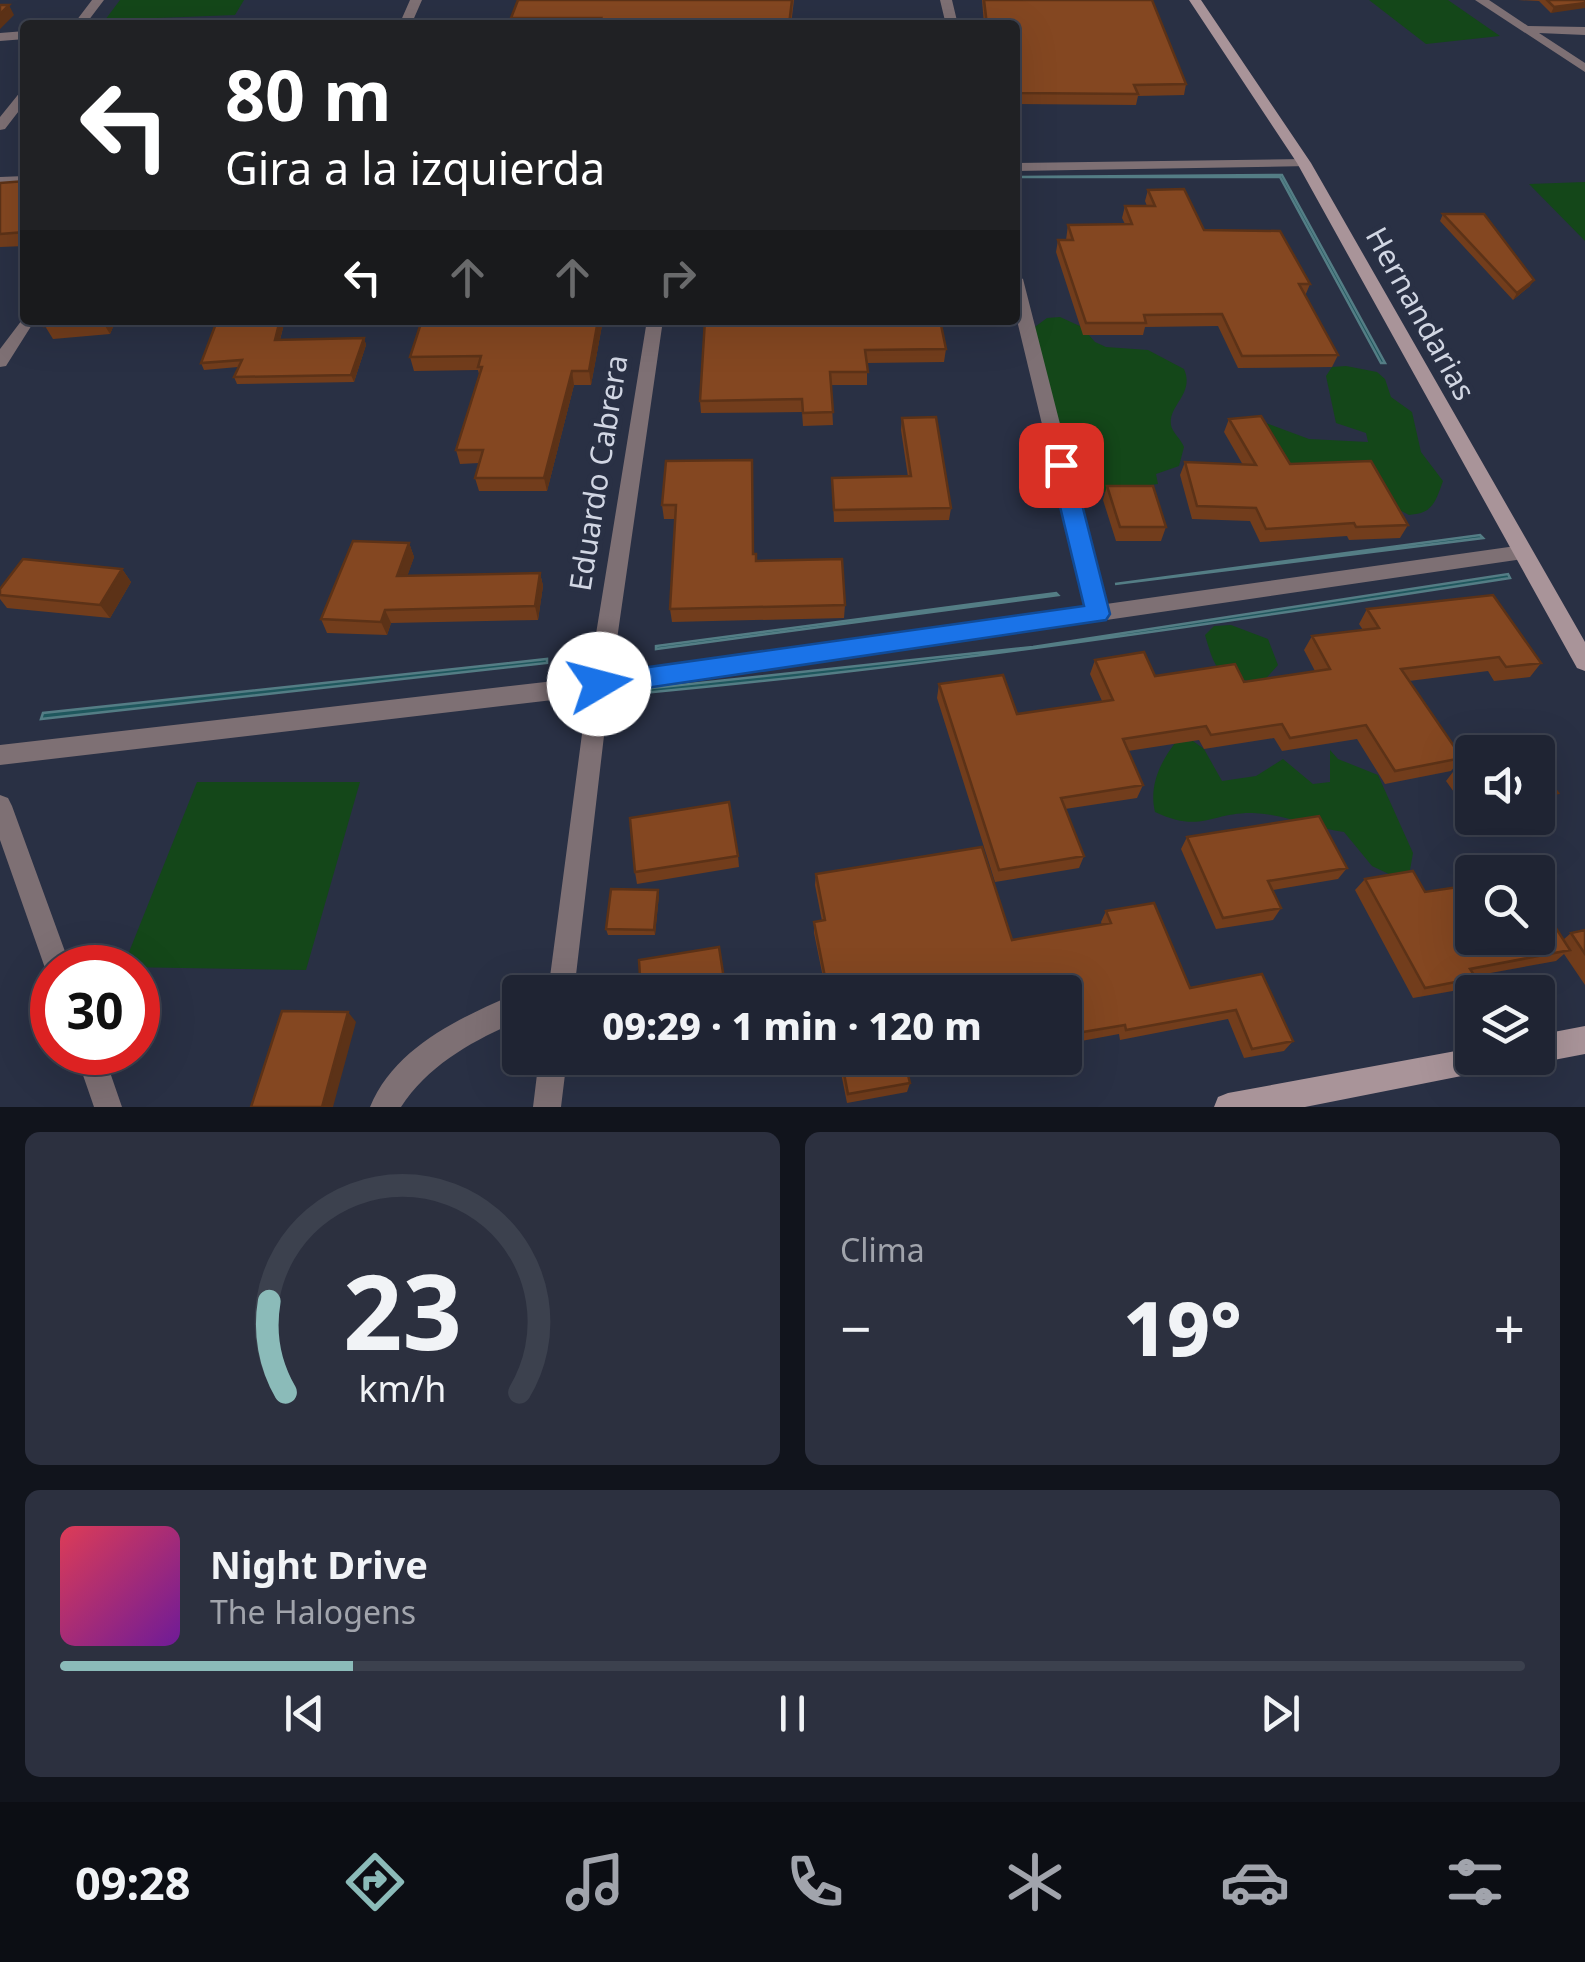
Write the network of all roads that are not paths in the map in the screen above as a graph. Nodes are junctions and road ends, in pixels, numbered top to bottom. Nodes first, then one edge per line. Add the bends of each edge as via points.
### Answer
1 (98, 0) edge
2 (1195, 0) edge
3 (1481, 0) edge
4 (83, 20) edge
5 (1526, 29) junction
6 (1585, 31) edge
7 (1585, 68) edge
8 (20, 100) edge
9 (0, 126) edge
10 (1304, 162) junction
11 (1020, 168) edge
12 (1020, 299) edge
13 (24, 325) edge
14 (654, 325) edge
15 (0, 362) edge
16 (1523, 552) junction
17 (1098, 614) junction
18 (1585, 662) edge
19 (599, 684) junction
20 (0, 756) edge
21 (0, 806) edge
22 (50, 945) edge
23 (560, 975) edge
24 (502, 1015) edge
25 (1585, 1040) edge
26 (1555, 1046) edge
27 (1455, 1065) edge
28 (97, 1075) edge
29 (551, 1075) edge
30 (108, 1107) edge
31 (384, 1107) edge
32 (547, 1107) edge
33 (1228, 1107) edge

1 - 4 street
2 - 10 street, Hernandarias
3 - 5 street
5 - 6 street
5 - 7 street
8 - 9 street
10 - 11 street
10 - 16 street, Hernandarias
12 - 17 street
13 - 15 street
14 - 19 street, Eduardo Cabrera
16 - 17 street
16 - 18 street, Hernandarias
17 - 19 street
19 - 20 street
19 - 23 street, Eduardo Cabrera
21 - 22 street
24 - 31 street via 413,1065
25 - 26 street
27 - 33 street
28 - 30 street
29 - 32 street

